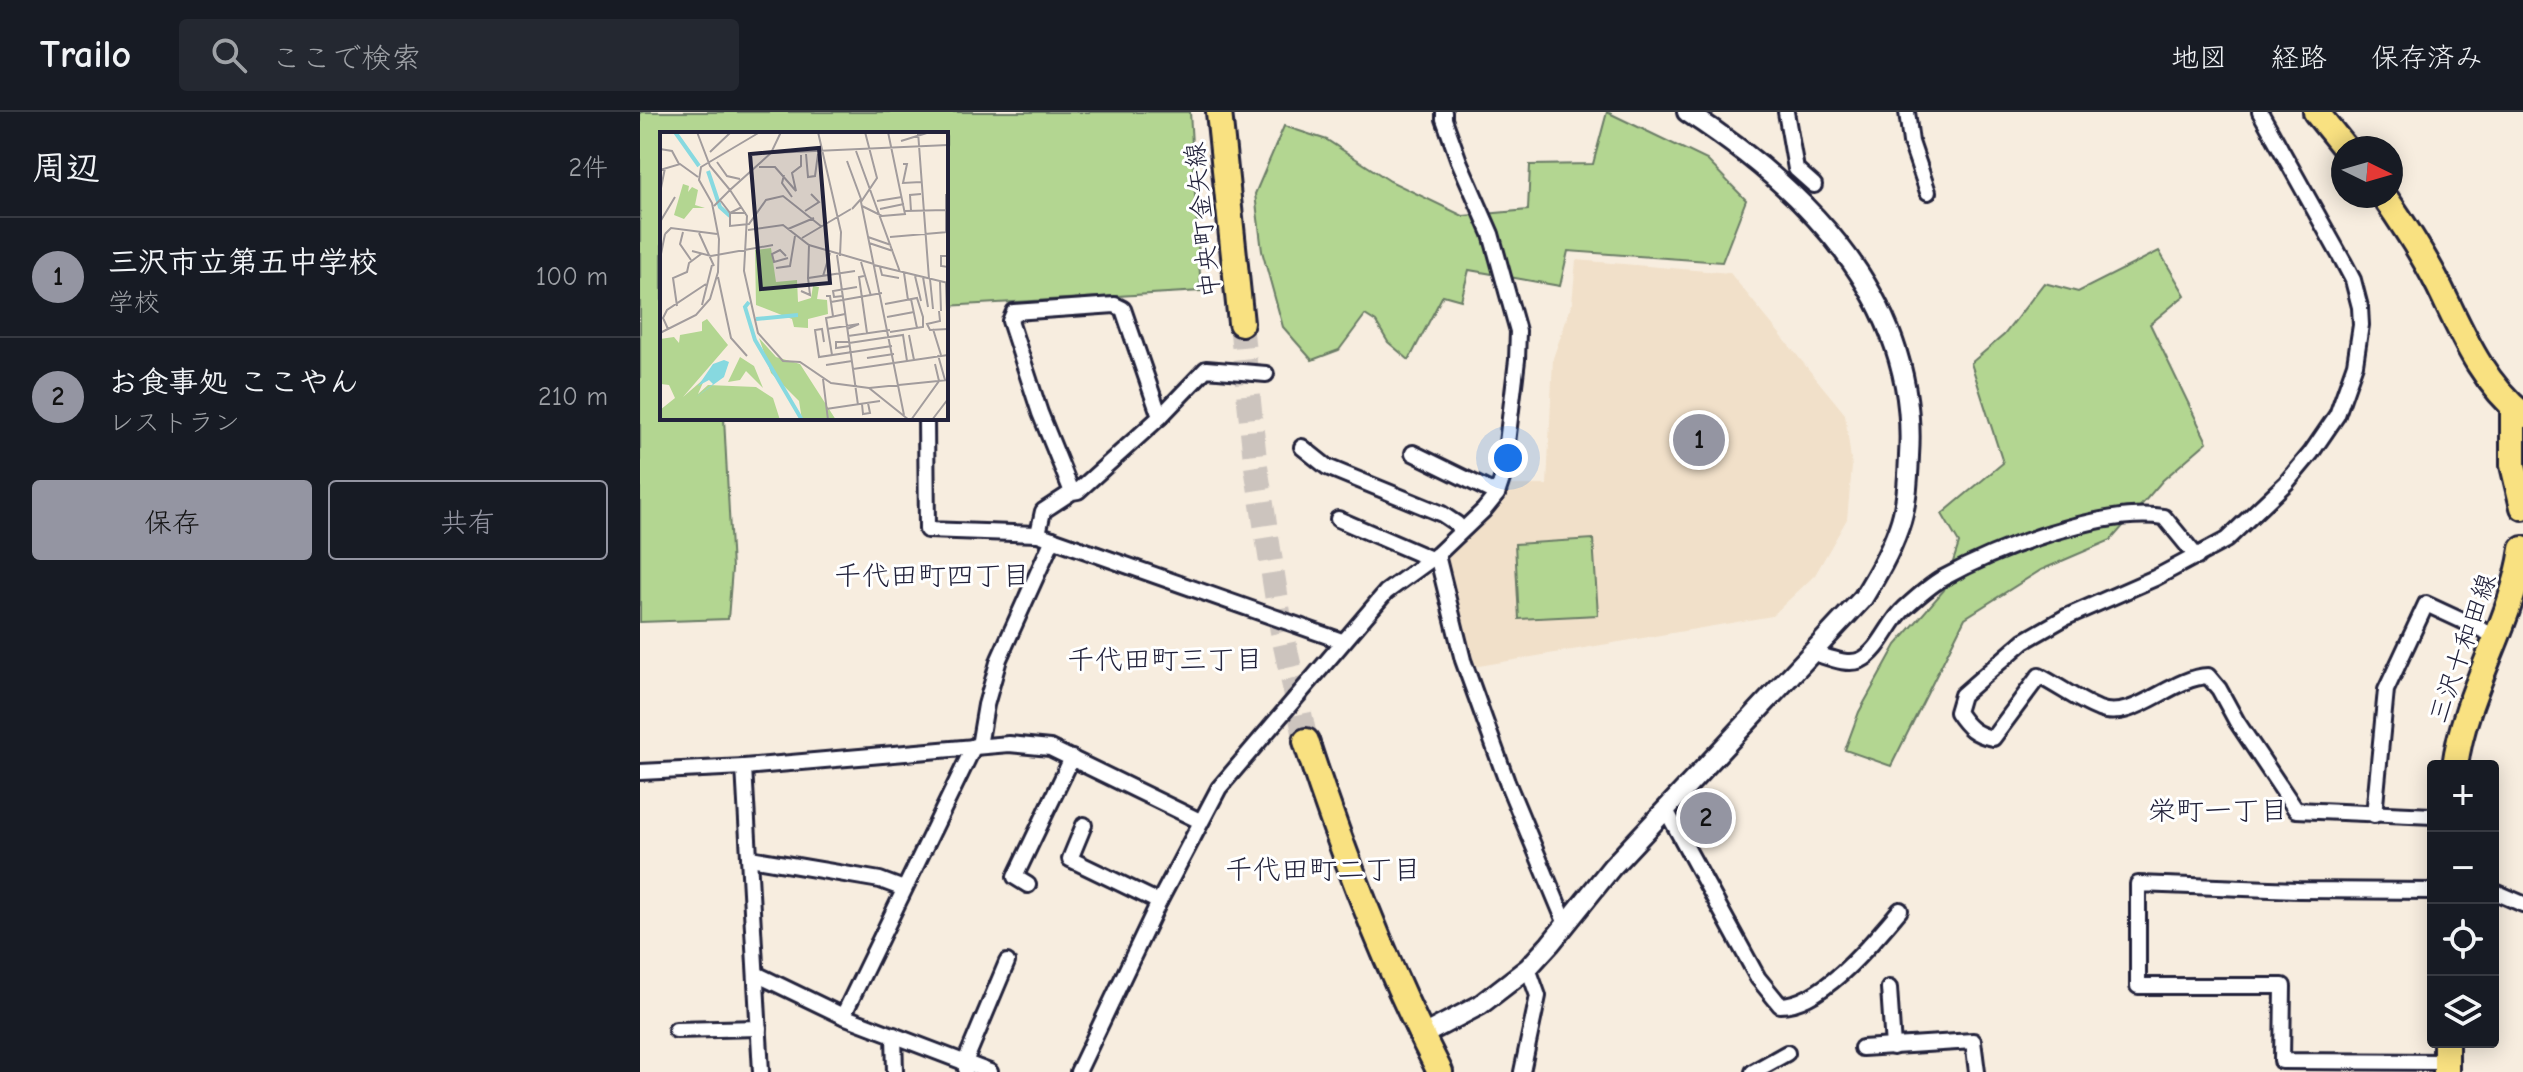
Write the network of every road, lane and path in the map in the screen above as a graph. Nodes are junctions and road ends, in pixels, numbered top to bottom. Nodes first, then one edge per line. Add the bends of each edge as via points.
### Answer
1 (1219, 112) edge
2 (1444, 112) edge
3 (1687, 112) edge
4 (1786, 112) edge
5 (1907, 112) edge
6 (2260, 112) edge
7 (2316, 112) edge
8 (2335, 136) edge
9 (1814, 185) dead end
10 (1928, 192) dead end
11 (2392, 208) edge
12 (1241, 323) tunnel mouth
13 (1266, 374) dead end
14 (2518, 411) edge
15 (1160, 417) junction
16 (926, 420) edge
17 (1302, 447) dead end
18 (1413, 453) dead end
19 (1072, 492) junction
20 (1497, 494) junction
21 (2523, 507) edge
22 (1338, 519) dead end
23 (1460, 532) junction
24 (1045, 537) junction
25 (2523, 549) edge
26 (1434, 557) junction
27 (2197, 557) junction
28 (2495, 636) junction
29 (1342, 641) junction
30 (1814, 653) junction
31 (1306, 741) tunnel mouth
32 (977, 746) junction
33 (1072, 758) junction
34 (2456, 760) edge
35 (744, 767) junction
36 (640, 772) edge
37 (1666, 810) junction
38 (2374, 815) junction
39 (2427, 816) edge
40 (1200, 821) junction
41 (1084, 825) dead end
42 (750, 858) junction
43 (1028, 885) dead end
44 (904, 889) junction
45 (2427, 891) edge
46 (2499, 894) edge
47 (1159, 902) junction
48 (2523, 904) edge
49 (1900, 910) dead end
50 (1566, 924) junction
51 (1007, 962) dead end
52 (1528, 968) junction
53 (756, 974) junction
54 (1889, 988) dead end
55 (843, 1016) junction
56 (759, 1028) junction
57 (676, 1030) dead end
58 (894, 1035) junction
59 (1421, 1036) junction
60 (1893, 1047) junction
61 (1862, 1048) dead end
62 (1787, 1053) dead end
63 (2446, 1059) edge
64 (966, 1067) edge
65 (761, 1072) edge
66 (895, 1072) edge
67 (990, 1072) edge
68 (1078, 1072) edge
69 (1440, 1072) edge
70 (1522, 1072) edge
71 (1753, 1072) edge
72 (1977, 1072) edge

1 - 12 main road, 中央町金矢線
2 - 20 street via 1491,234 1518,331
3 - 30 street via 1754,159 1832,238 1883,311 1899,354 1911,437 1900,524 1886,561 1863,598
4 - 9 street via 1796,169
5 - 10 street
6 - 27 street via 2353,280 2361,325 2341,405 2311,453 2226,540
7 - 8 main road
11 - 14 main road via 2416,243 2467,345
13 - 15 street via 1206,369
14 - 21 main road via 2513,465
15 - 19 street
15 - 19 street via 1123,309 1115,305 1014,312 1014,334
16 - 24 street via 927,530
17 - 23 street via 1327,467 1442,514
18 - 20 street
19 - 24 street via 1043,511
20 - 23 street
22 - 26 street
23 - 26 street
24 - 29 street
24 - 32 street via 999,659
25 - 28 main road, 三沢十和田線
26 - 29 street via 1386,592
26 - 50 street via 1463,660
27 - 30 street via 2164,517 2112,517 2018,542 1941,579 1901,611 1866,658 1852,663
27 - 38 street via 2024,641 1962,695 1957,712 1966,726 1993,738 2039,676 2100,710 2120,713 2194,677 2208,676 2296,810
28 - 34 main road, 三沢十和田線 via 2469,704
28 - 38 street via 2426,604 2386,690
29 - 40 street via 1240,761
30 - 37 street
31 - 59 main road via 1371,927
32 - 33 street via 1050,748
32 - 35 street
32 - 44 street
33 - 40 street
33 - 43 street via 1015,877
35 - 36 street
35 - 42 street
37 - 49 street via 1758,978 1780,1005 1795,1005 1843,972
37 - 50 street
38 - 39 street
40 - 47 street
41 - 47 street via 1070,859
42 - 44 street via 880,880
42 - 53 street
44 - 55 street
45 - 63 street via 2138,884 2138,986 2283,986 2282,1061
46 - 48 street
47 - 68 street
50 - 52 street
51 - 64 street
52 - 59 street via 1480,1005
52 - 70 street via 1538,996
53 - 55 street
53 - 56 street
54 - 60 street
55 - 58 street
56 - 57 street
56 - 65 street
58 - 64 street
58 - 66 street
59 - 69 main road
60 - 61 street
60 - 72 street via 1973,1041
62 - 71 street
64 - 67 street

